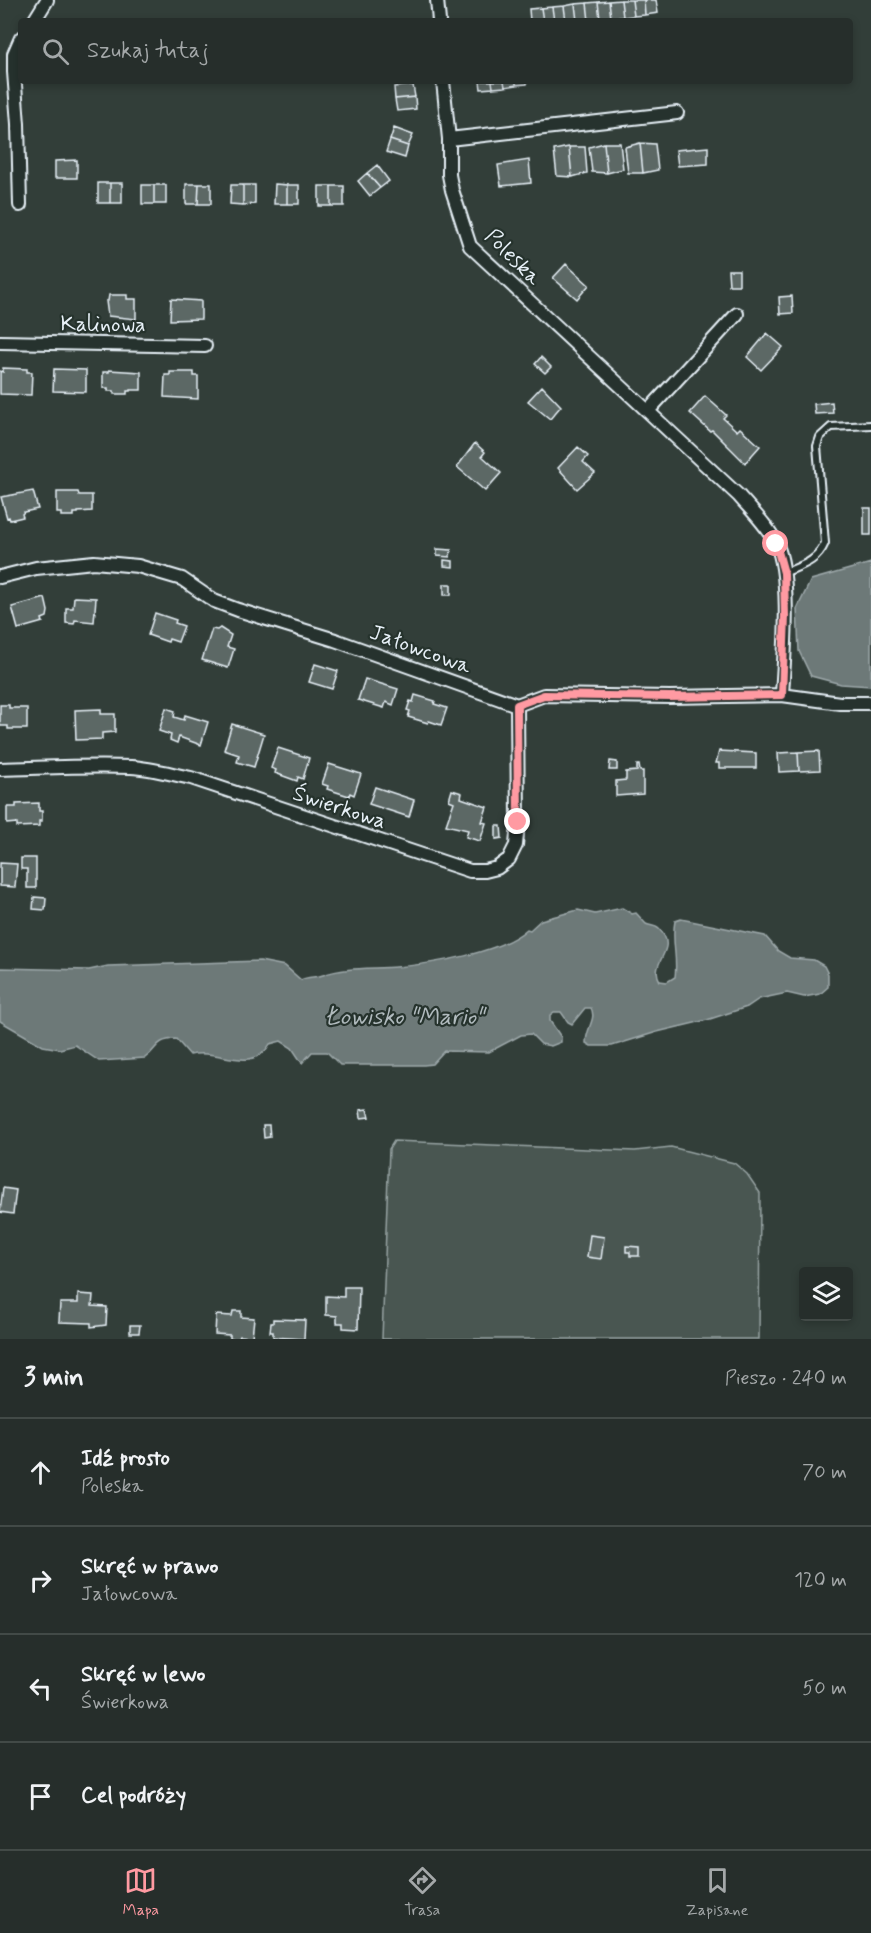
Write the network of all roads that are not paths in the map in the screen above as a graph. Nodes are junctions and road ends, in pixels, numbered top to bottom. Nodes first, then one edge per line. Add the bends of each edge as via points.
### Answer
1 (47, 0) edge
2 (437, 0) edge
3 (36, 18) edge
4 (439, 18) edge
5 (18, 45) edge
6 (444, 84) edge
7 (677, 113) dead end
8 (449, 139) junction
9 (20, 205) dead end
10 (737, 314) dead end
11 (0, 342) edge
12 (205, 346) dead end
13 (648, 411) junction
14 (871, 425) edge
15 (784, 573) junction
16 (0, 577) edge
17 (782, 695) junction
18 (871, 703) edge
19 (517, 705) junction
20 (0, 769) edge

1 - 3 street
2 - 4 street
5 - 9 street via 14,72
6 - 8 street, Poleska
7 - 8 street
8 - 13 street, Poleska via 452,190 470,246
10 - 13 street
11 - 12 street, Kalinowa
13 - 15 street, Poleska via 739,496 776,544
14 - 15 lane via 831,427 820,437 817,446 825,543 814,559
15 - 17 street, Poleska
16 - 19 street, Jałowcowa via 36,568 94,562 138,566 182,579 214,601 238,610
17 - 18 street
17 - 19 street via 544,695
19 - 20 street, Świerkowa via 516,845 509,860 485,871 470,871 169,773 122,767

